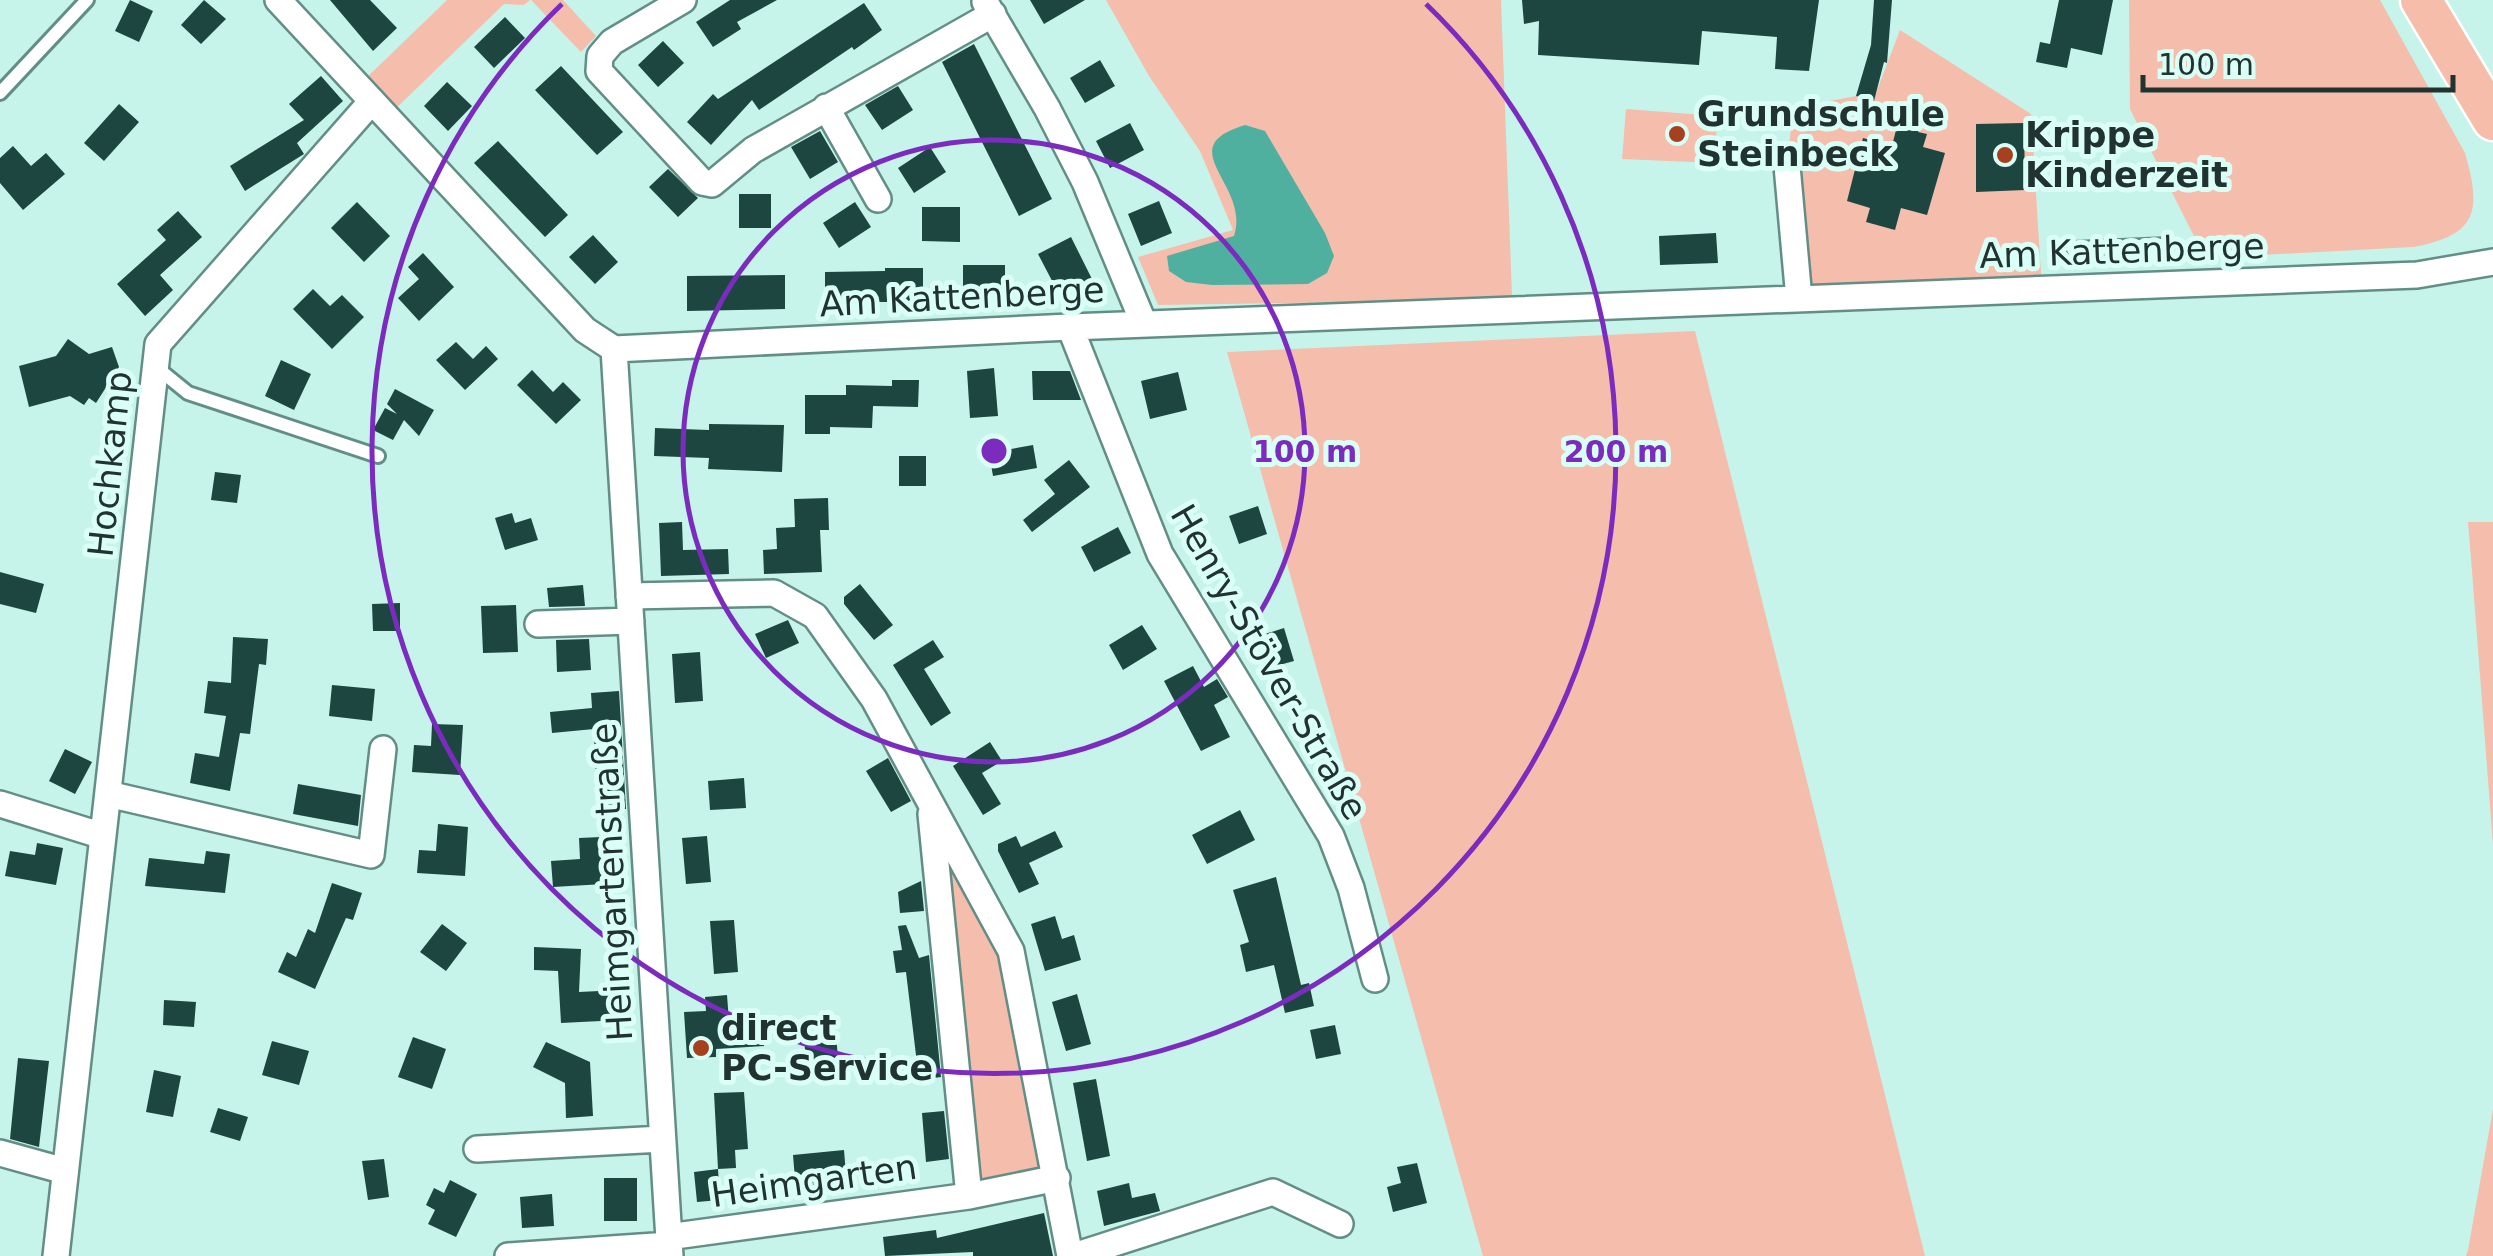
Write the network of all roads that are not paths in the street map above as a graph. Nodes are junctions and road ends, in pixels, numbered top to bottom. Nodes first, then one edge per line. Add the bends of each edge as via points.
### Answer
1 (87, 0) edge
2 (278, 0) edge
3 (683, 0) edge
4 (2421, 0) edge
5 (988, 7) edge
6 (0, 93) edge
7 (372, 101) junction
8 (826, 106) junction
9 (2493, 120) edge
10 (1788, 166) dead end
11 (878, 199) dead end
12 (2493, 242) edge
13 (2168, 245) dead end
14 (2074, 249) dead end
15 (2493, 262) edge
16 (2446, 269) junction
17 (1799, 299) junction
18 (1144, 324) junction
19 (1070, 326) junction
20 (614, 349) junction
21 (156, 368) junction
22 (378, 456) dead end
23 (630, 608) junction
24 (538, 624) dead end
25 (383, 749) dead end
26 (108, 794) junction
27 (930, 799) junction
28 (0, 804) edge
29 (103, 836) junction
30 (1375, 979) dead end
31 (662, 1139) junction
32 (476, 1149) dead end
33 (0, 1152) edge
34 (65, 1171) junction
35 (1057, 1178) junction
36 (969, 1196) junction
37 (1340, 1224) dead end
38 (669, 1246) edge
39 (56, 1256) edge
40 (508, 1256) edge
41 (1072, 1256) edge

1 - 6 lane
2 - 7 street
3 - 8 street via 612,42 600,56 599,72 702,182 712,184
4 - 9 main road
5 - 8 street
5 - 18 street via 1085,182
7 - 20 street via 585,330
7 - 21 street, Hochkamp via 158,344
8 - 11 street
10 - 17 street
12 - 16 street, Am Kattenberge
13 - 14 lane
15 - 16 street, Am Kattenberge
16 - 17 street, Am Kattenberge
17 - 18 street, Am Kattenberge
18 - 19 street, Am Kattenberge
19 - 20 street, Am Kattenberge
19 - 30 street, Henry-Stöver-Straße via 1160,554 1331,836
20 - 23 street, Heimgartenstraße
21 - 22 lane via 188,393
21 - 26 street, Hochkamp
23 - 24 street
23 - 27 street, Heimgarten via 774,593 816,616 874,699
23 - 31 street, Heimgartenstraße
25 - 26 street via 371,855
26 - 29 street, Hochkamp
27 - 35 street, Heimgarten via 1011,950
27 - 36 street, Heimgarten
28 - 29 street
29 - 34 street, Hochkamp
31 - 32 street
31 - 38 street, Heimgartenstraße
33 - 34 street
34 - 39 street, Hochkamp
35 - 36 street, Heimgarten
35 - 41 street, Heimgarten
36 - 38 street, Heimgarten
37 - 41 street, Heimgarten via 1272,1192
38 - 40 street

